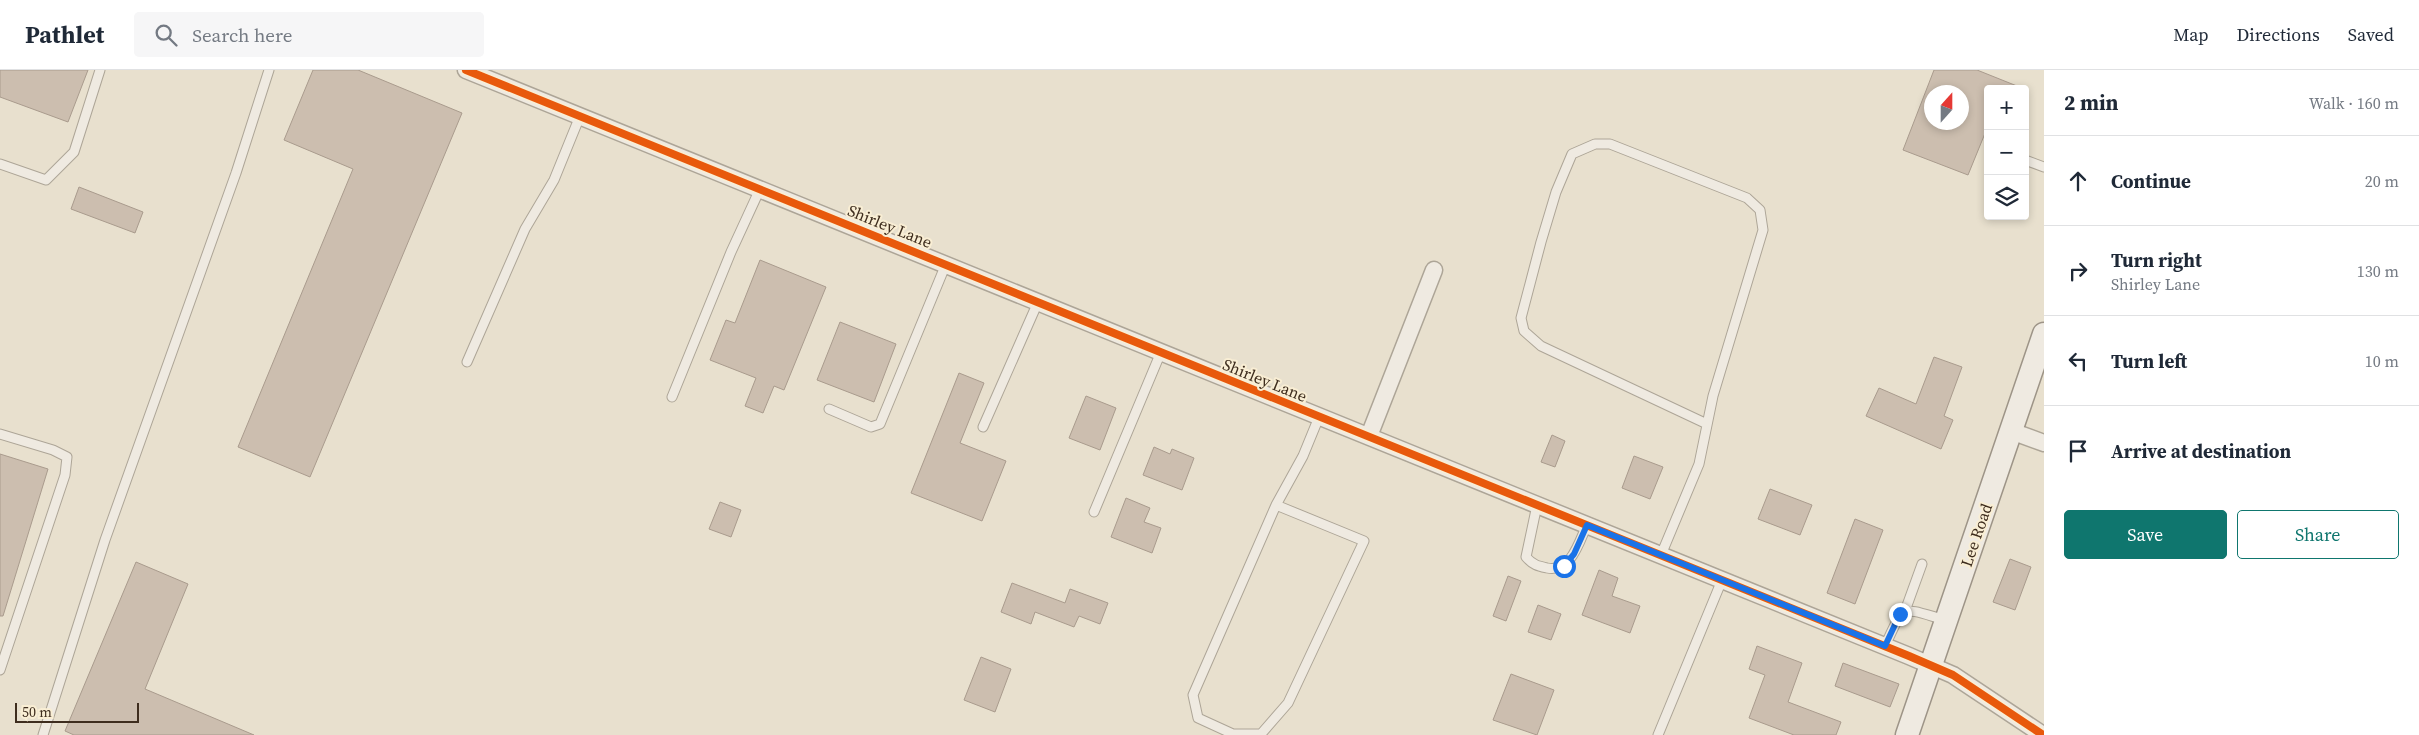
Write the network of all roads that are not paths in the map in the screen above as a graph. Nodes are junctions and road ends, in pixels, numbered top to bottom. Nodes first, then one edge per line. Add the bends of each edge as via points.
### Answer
1 (100, 70) edge
2 (270, 70) edge
3 (466, 70) edge
4 (580, 116) junction
5 (2029, 161) edge
6 (0, 164) edge
7 (2044, 167) edge
8 (760, 189) junction
9 (946, 264) junction
10 (1434, 270) dead end
11 (1038, 302) junction
12 (2044, 334) edge
13 (1161, 352) junction
14 (467, 362) dead end
15 (672, 396) dead end
16 (829, 409) dead end
17 (1319, 417) junction
18 (1707, 424) junction
19 (983, 427) dead end
20 (2011, 431) junction
21 (0, 434) edge
22 (1369, 436) junction
23 (2044, 443) edge
24 (1276, 505) junction
25 (1537, 505) junction
26 (1094, 512) dead end
27 (1587, 525) junction
28 (1661, 555) junction
29 (1922, 564) dead end
30 (1722, 580) junction
31 (1905, 611) junction
32 (1946, 620) junction
33 (1885, 646) junction
34 (1931, 665) junction
35 (0, 670) edge
36 (2036, 733) edge
37 (43, 735) edge
38 (1658, 735) edge
39 (1907, 735) edge

1 - 6 lane via 74,152 46,180
2 - 37 lane via 105,540
3 - 4 street, Shirley Lane
4 - 8 street, Shirley Lane
4 - 14 lane via 554,180 525,229
5 - 7 lane
8 - 9 street, Shirley Lane
8 - 15 lane
9 - 11 street, Shirley Lane
9 - 16 lane via 880,424 871,427
10 - 22 street
11 - 13 street, Shirley Lane
11 - 19 lane
12 - 20 main road, Lee Road
13 - 17 street, Shirley Lane
13 - 26 lane
17 - 22 street, Shirley Lane
17 - 24 lane via 1303,456
18 - 18 lane via 1763,230 1760,210 1747,198 1610,144 1595,144 1572,154 1556,192 1521,318 1524,331 1541,346
18 - 28 lane via 1699,464
20 - 23 street
20 - 32 main road, Lee Road
21 - 35 lane via 67,457 65,475
22 - 25 street, Shirley Lane
24 - 24 lane via 1193,695 1198,718 1233,734 1261,734 1288,703 1364,541
25 - 27 street, Shirley Lane
25 - 27 lane via 1526,557 1533,564 1554,569 1564,566 1574,554
27 - 28 street, Shirley Lane
28 - 30 street, Shirley Lane
29 - 31 lane
30 - 33 street, Shirley Lane
30 - 38 lane
31 - 32 lane
31 - 33 lane via 1900,614
32 - 34 main road, Lee Road
33 - 34 street, Shirley Lane
34 - 36 street, Shirley Lane via 1960,680
34 - 39 main road, Lee Road

